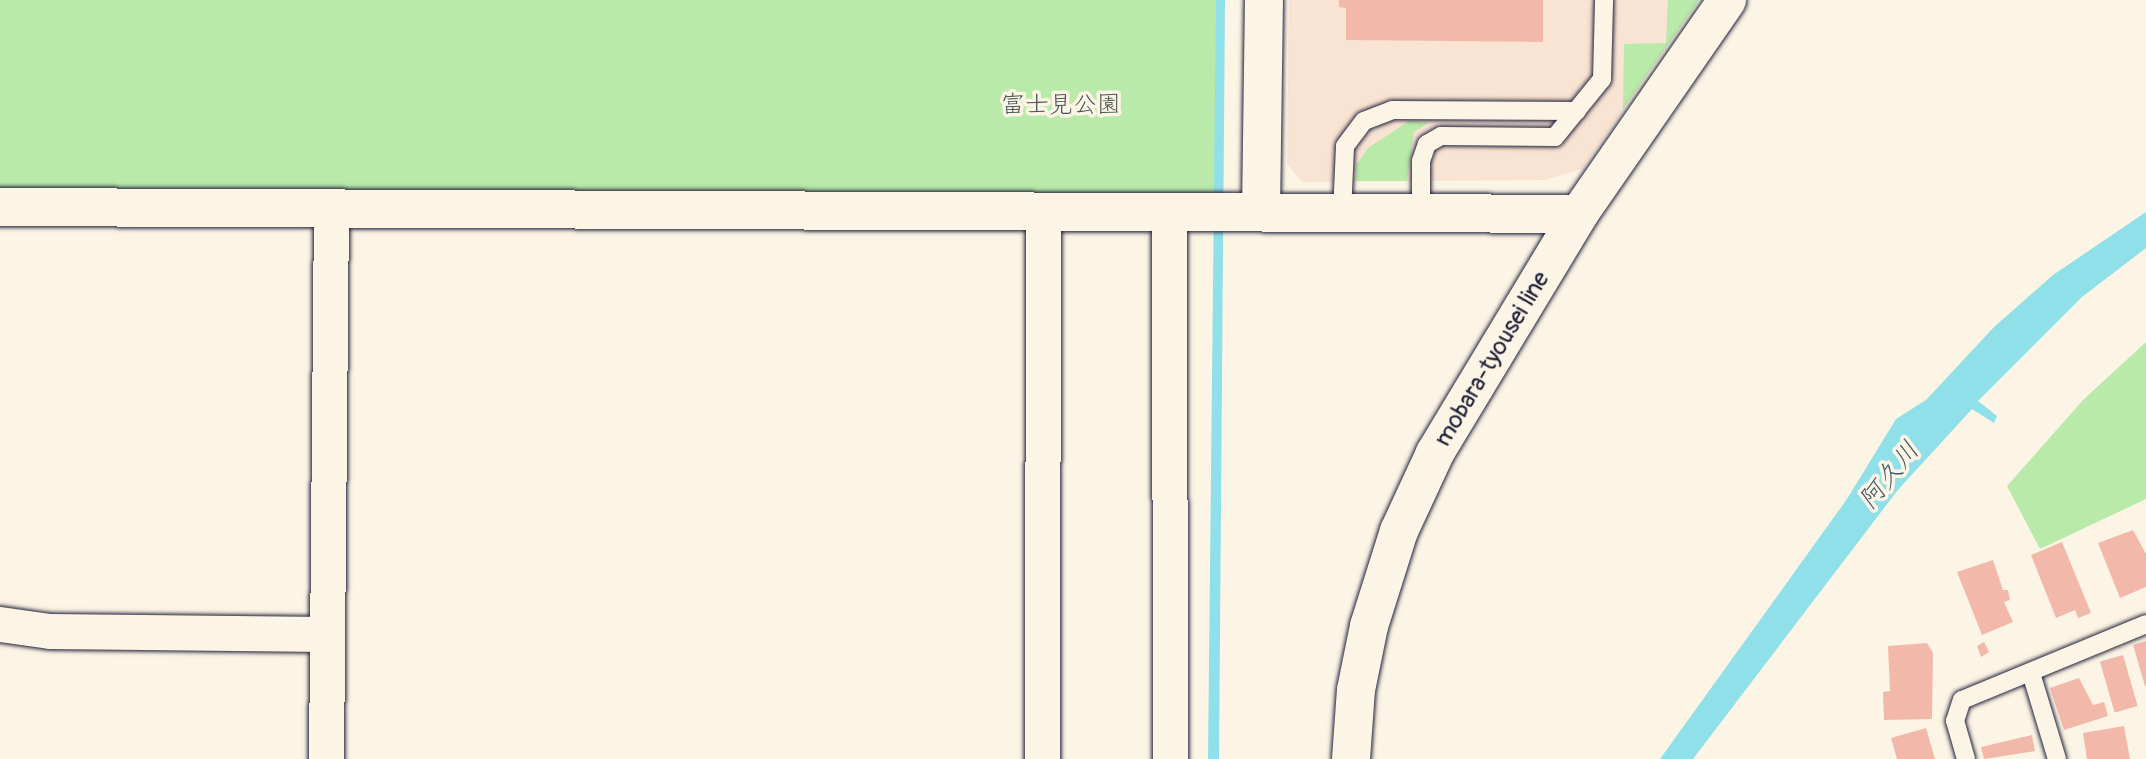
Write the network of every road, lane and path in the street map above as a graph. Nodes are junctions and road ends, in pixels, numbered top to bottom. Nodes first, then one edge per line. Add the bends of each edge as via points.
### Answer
1 (1264, 0) edge
2 (1604, 0) edge
3 (1727, 0) edge
4 (1577, 111) junction
5 (0, 207) edge
6 (331, 208) junction
7 (1043, 211) junction
8 (1169, 212) junction
9 (1261, 212) junction
10 (1342, 213) junction
11 (1421, 214) junction
12 (1579, 214) junction
13 (0, 624) edge
14 (2146, 624) edge
15 (327, 634) junction
16 (2031, 673) junction
17 (326, 759) edge
18 (1042, 759) edge
19 (1170, 759) edge
20 (1351, 759) edge
21 (1966, 759) edge
22 (2057, 759) edge

1 - 9 street
2 - 4 lane via 1602,79
3 - 12 street, mobara-tyousei line
4 - 10 lane via 1392,110 1364,121 1345,146
4 - 11 lane via 1555,137 1441,136 1427,144 1422,161
5 - 6 street
6 - 7 street
6 - 15 street
7 - 8 street
7 - 18 street
8 - 9 street
8 - 19 street
9 - 10 street
10 - 11 street
11 - 12 street
12 - 20 street, mobara-tyousei line via 1435,453 1399,531 1369,626 1356,690
13 - 15 street via 50,631
14 - 16 lane
15 - 17 street
16 - 21 lane via 1962,700 1955,721
16 - 22 lane

